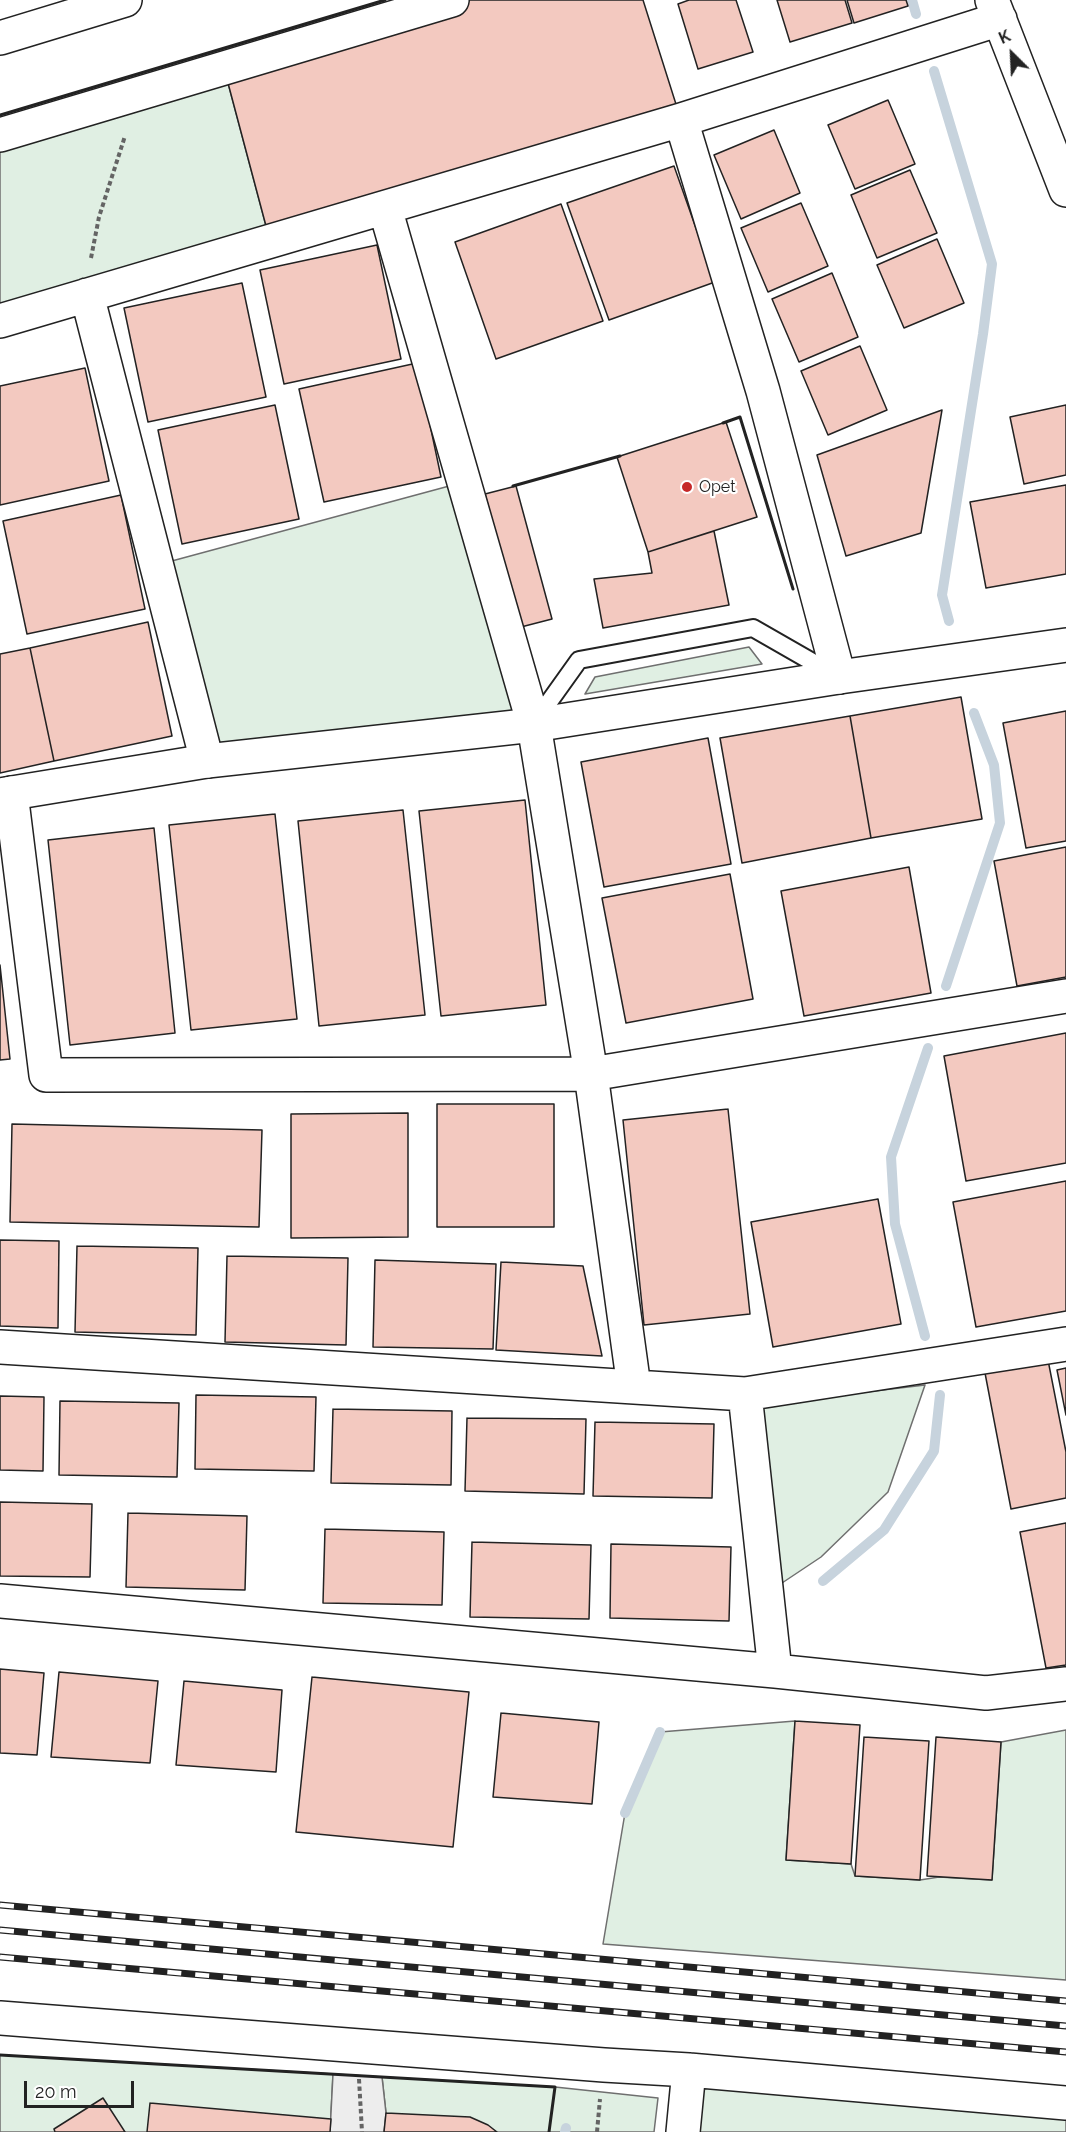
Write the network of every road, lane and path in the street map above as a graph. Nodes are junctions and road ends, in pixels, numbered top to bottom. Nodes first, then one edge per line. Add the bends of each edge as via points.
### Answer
1 (125, 0) edge
2 (452, 0) edge
3 (996, 10) edge
4 (0, 38) edge
5 (142, 93) junction
6 (681, 120) junction
7 (0, 135) edge
8 (1066, 190) edge
9 (385, 208) junction
10 (87, 295) junction
11 (0, 321) edge
12 (1066, 645) edge
13 (839, 677) junction
14 (534, 725) junction
15 (207, 761) junction
16 (5, 794) edge
17 (1066, 996) edge
18 (591, 1074) junction
19 (1066, 1344) edge
20 (0, 1347) edge
21 (634, 1387) junction
22 (746, 1394) junction
23 (0, 1601) edge
24 (775, 1671) junction
25 (1066, 1683) edge
26 (0, 2018) edge
27 (358, 2046) junction
28 (689, 2070) junction
29 (1066, 2103) edge
30 (362, 2132) edge
31 (683, 2132) edge

1 - 4 main road
2 - 5 main road
3 - 6 main road
3 - 8 main road
5 - 7 main road
5 - 10 path via 99,217
6 - 9 main road
6 - 13 main road via 763,391
9 - 10 main road
9 - 14 main road
10 - 11 main road
10 - 15 main road
12 - 13 main road
13 - 14 main road
13 - 14 lane via 753,628 579,660
14 - 15 main road
14 - 18 main road
15 - 16 main road
16 - 18 main road via 46,1075
17 - 18 main road
18 - 21 main road
19 - 22 main road
20 - 21 main road
21 - 22 main road
22 - 24 main road
23 - 24 main road
24 - 25 main road via 986,1693
26 - 27 main road
27 - 28 main road
27 - 30 path
28 - 29 main road
28 - 31 main road

